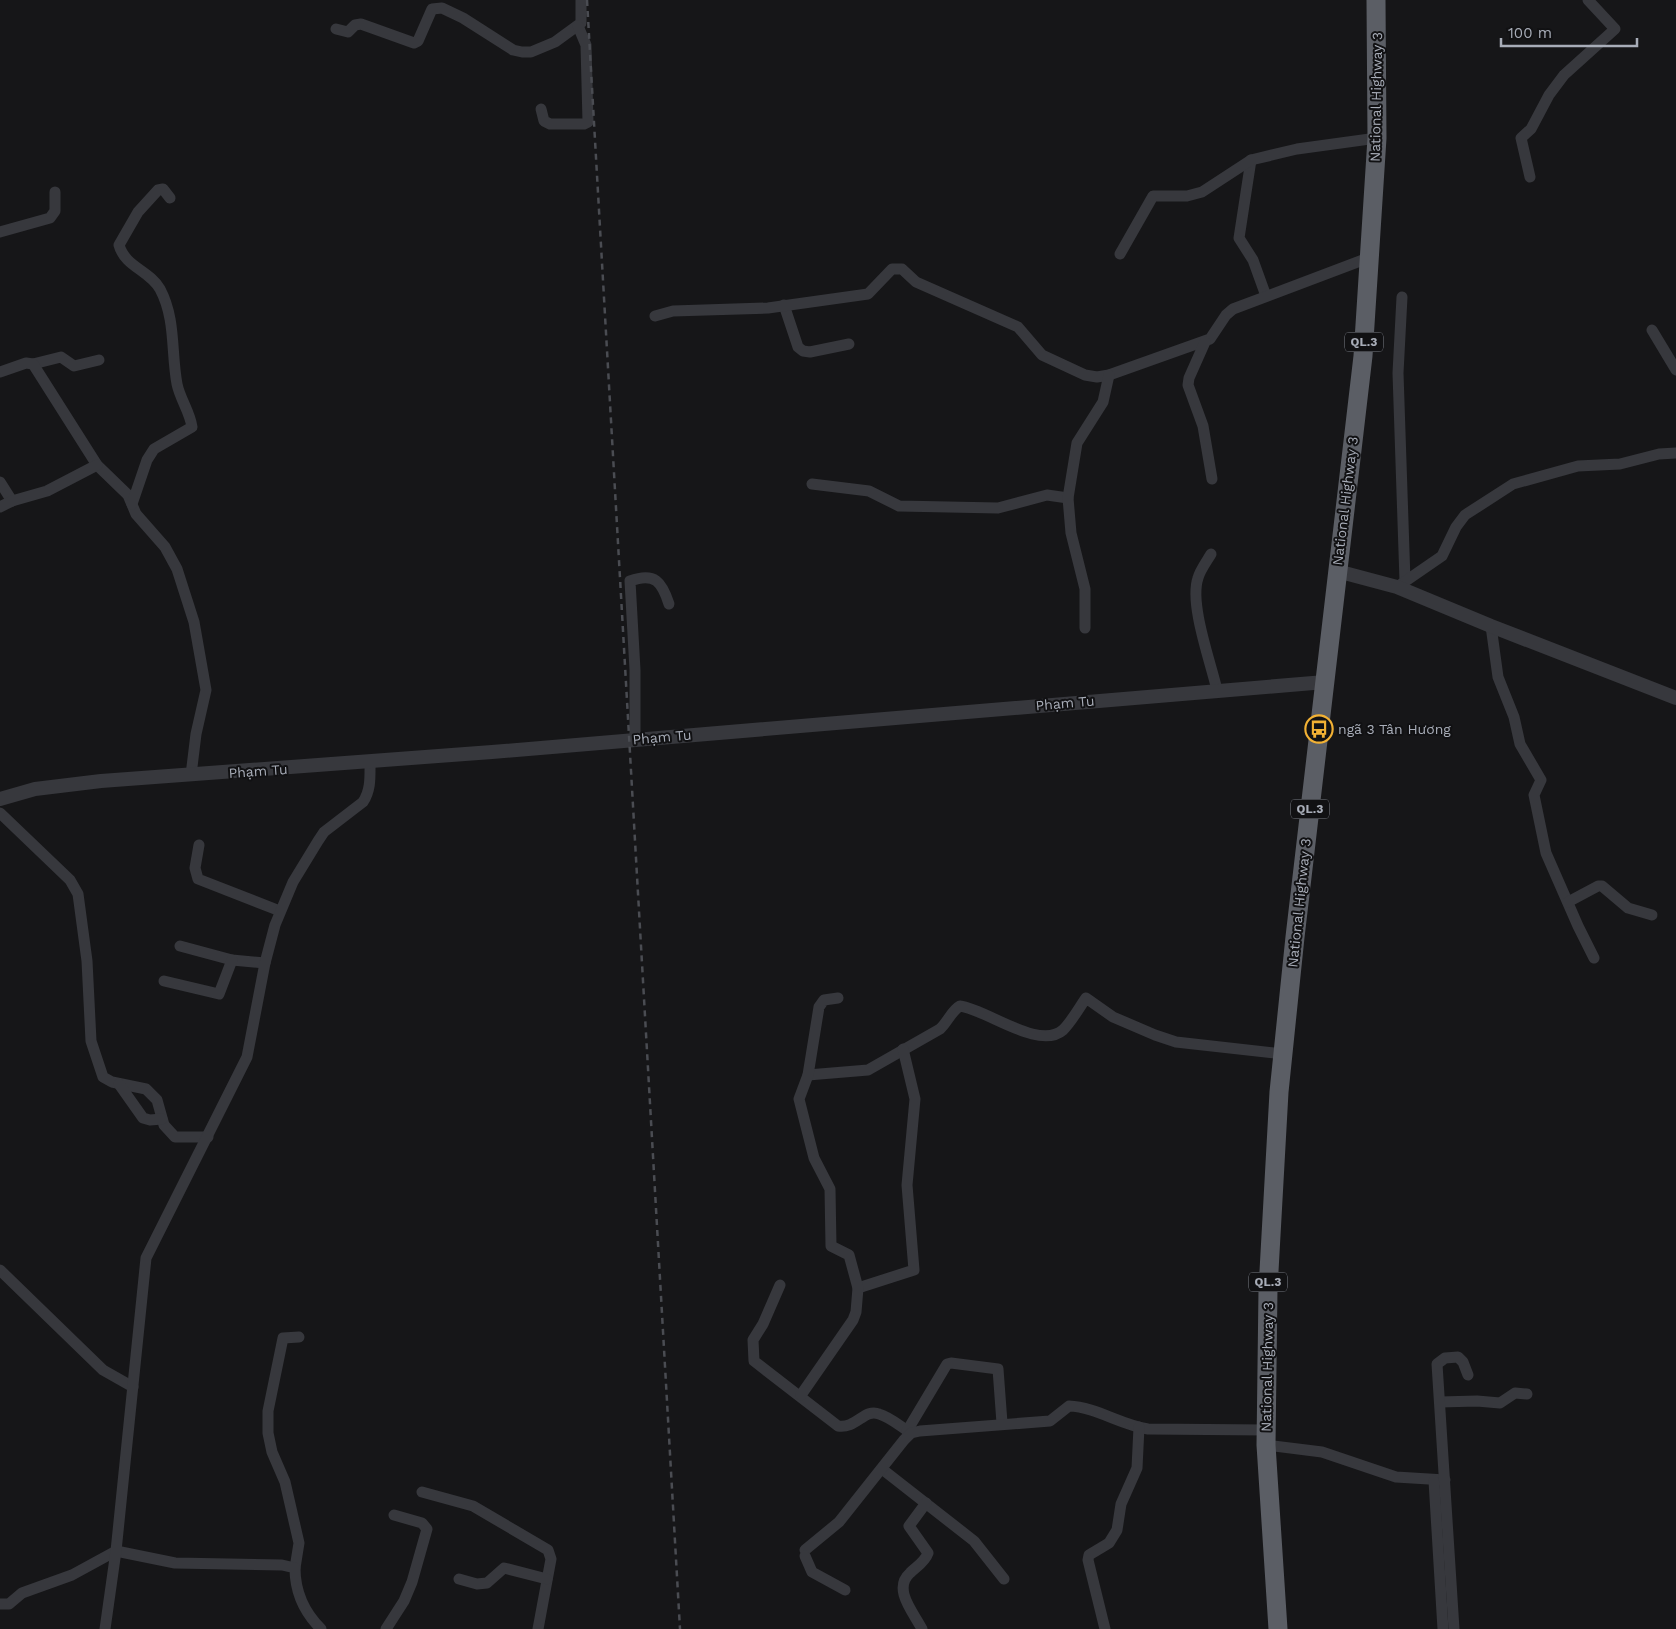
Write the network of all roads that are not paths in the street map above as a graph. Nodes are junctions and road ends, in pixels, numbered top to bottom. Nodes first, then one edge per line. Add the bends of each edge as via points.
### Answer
1 (581, 0) edge
2 (1376, 0) edge
3 (1588, 0) edge
4 (578, 26) junction
5 (336, 29) dead end
6 (540, 109) dead end
7 (1377, 138) junction
8 (1251, 160) junction
9 (1530, 177) dead end
10 (55, 192) dead end
11 (170, 198) dead end
12 (0, 232) edge
13 (1120, 254) dead end
14 (1368, 258) junction
15 (1266, 296) junction
16 (1402, 297) dead end
17 (784, 305) junction
18 (655, 316) dead end
19 (1652, 330) dead end
20 (1205, 342) junction
21 (849, 344) dead end
22 (99, 360) dead end
23 (33, 364) junction
24 (1676, 370) edge
25 (0, 372) edge
26 (1109, 375) junction
27 (1676, 453) edge
28 (97, 465) junction
29 (1212, 479) dead end
30 (0, 482) edge
31 (812, 484) dead end
32 (1068, 498) junction
33 (12, 501) junction
34 (132, 504) junction
35 (0, 507) edge
36 (1211, 554) dead end
37 (1337, 571) junction
38 (1401, 584) junction
39 (669, 604) dead end
40 (1491, 626) junction
41 (1085, 628) dead end
42 (1325, 682) junction
43 (1217, 690) junction
44 (1676, 698) edge
45 (635, 739) junction
46 (370, 762) junction
47 (191, 776) junction
48 (0, 799) edge
49 (0, 813) edge
50 (199, 845) dead end
51 (1568, 902) junction
52 (280, 910) junction
53 (1652, 915) dead end
54 (180, 946) dead end
55 (1594, 958) dead end
56 (232, 960) junction
57 (265, 963) junction
58 (164, 981) dead end
59 (838, 998) dead end
60 (903, 1049) junction
61 (1283, 1054) junction
62 (808, 1075) junction
63 (119, 1084) junction
64 (162, 1119) junction
65 (208, 1137) junction
66 (0, 1270) edge
67 (780, 1285) dead end
68 (858, 1288) junction
69 (299, 1337) dead end
70 (1468, 1375) dead end
71 (133, 1387) junction
72 (1527, 1394) dead end
73 (801, 1395) junction
74 (1440, 1402) junction
75 (1002, 1423) junction
76 (1140, 1427) junction
77 (909, 1432) junction
78 (1266, 1438) junction
79 (882, 1469) junction
80 (1440, 1480) junction
81 (422, 1492) dead end
82 (926, 1503) junction
83 (394, 1515) dead end
84 (116, 1551) junction
85 (295, 1568) junction
86 (459, 1579) dead end
87 (547, 1579) junction
88 (1004, 1579) dead end
89 (845, 1590) dead end
90 (0, 1604) edge
91 (105, 1629) edge
92 (321, 1629) edge
93 (386, 1629) edge
94 (538, 1629) edge
95 (922, 1629) edge
96 (1105, 1629) edge
97 (1278, 1629) edge
98 (1443, 1629) edge
99 (1454, 1629) edge

1 - 4 street via 582,19
2 - 7 highway, National Highway 3 / QL.3
3 - 9 street via 1615,29 1564,75 1549,95 1536,122 1521,138
4 - 5 street via 555,42 531,52 513,50 442,8 432,9 418,41 414,43 361,24 348,32
4 - 6 street via 586,44 588,122 550,124 544,121
7 - 8 street via 1297,149
7 - 14 highway, National Highway 3 / QL.3
8 - 13 street via 1202,192 1187,196 1153,196
8 - 15 street via 1239,238 1253,260
10 - 12 street via 55,211 50,218
11 - 34 street via 163,189 158,190 138,212 119,245 125,259 156,282 164,297 173,333 178,386 192,427 154,450 147,460
14 - 15 street
14 - 37 highway, National Highway 3 / QL.3 via 1363,356
15 - 20 street via 1233,309 1216,333
16 - 38 street via 1398,373
17 - 18 street via 757,309 673,311
17 - 21 street via 802,351
17 - 26 street via 868,294 892,269 902,269 916,282 1018,327 1042,355 1084,375
19 - 24 street
20 - 26 street
20 - 29 street via 1188,382 1203,426
22 - 23 street via 74,366 61,357
23 - 25 street via 26,363
23 - 28 street
26 - 32 street via 1103,402 1077,444
27 - 38 street via 1620,464 1578,466 1513,484 1465,515 1442,556
28 - 33 street via 47,491
28 - 34 street via 128,494
30 - 33 street
31 - 32 street via 869,491 899,506 998,508 1047,495
32 - 41 street via 1071,533 1085,588
33 - 35 street
34 - 47 street via 136,514 172,557 194,622 206,690
36 - 43 street via 1198,578 1197,594 1200,625
37 - 38 street
37 - 42 highway, National Highway 3 / QL.3
38 - 40 street
39 - 45 street via 664,587 658,581 630,581
40 - 44 street
40 - 51 street via 1498,677 1514,717 1520,744 1541,780 1534,796 1544,845
42 - 43 street, Phạm Tu
42 - 61 highway, National Highway 3 / QL.3
43 - 45 street, Phạm Tu
45 - 46 street, Phạm Tu
46 - 47 street, Phạm Tu
46 - 52 street via 370,783 363,802 324,832
47 - 48 street, Phạm Tu via 53,786
49 - 63 street via 75,886 86,960 91,1041 103,1077
50 - 52 street via 195,868 198,879
51 - 53 street via 1602,886 1628,908
51 - 55 street
52 - 57 street
54 - 56 street
56 - 57 street
56 - 58 street via 219,994
57 - 65 street via 247,1057
59 - 62 street via 824,1000 818,1007
60 - 61 street via 940,1029 960,1006 1030,1033 1055,1035 1063,1030 1086,998 1113,1017 1176,1042
60 - 62 street via 868,1070
60 - 68 street via 915,1099 907,1185 914,1270
61 - 78 highway, National Highway 3 / QL.3 via 1268,1289
62 - 68 street via 801,1092 800,1107 814,1158 830,1189 830,1242 834,1249 850,1255
63 - 64 street via 143,1118
63 - 64 street via 146,1089 159,1104
64 - 65 street via 175,1136
65 - 71 street via 147,1252
66 - 71 street via 103,1370
67 - 73 street via 753,1340 754,1361
68 - 73 street via 853,1320
69 - 85 street via 282,1338 268,1411 272,1452 286,1482 299,1542
70 - 74 street via 1458,1356 1441,1359 1437,1364
71 - 84 street
72 - 74 street via 1515,1393 1500,1403
73 - 77 street via 838,1426 851,1426 873,1413 879,1413
74 - 80 street
75 - 76 street via 1050,1421 1069,1406
75 - 77 street
75 - 77 street via 998,1369 951,1363 947,1364
76 - 78 street
76 - 96 street via 1137,1468 1123,1498 1117,1530 1108,1543 1089,1555 1088,1560
77 - 79 street
78 - 80 street via 1322,1452 1396,1477
78 - 97 highway, National Highway 3 / QL.3
79 - 82 street
79 - 89 street via 839,1522 805,1553 812,1572
80 - 98 street
80 - 99 street
81 - 87 street via 473,1506 548,1550 551,1559
82 - 88 street via 974,1541
82 - 95 street via 909,1526 928,1553 905,1577 902,1587
83 - 93 street via 422,1523 427,1529 412,1582
84 - 85 street via 175,1563
84 - 90 street via 72,1575 22,1594 9,1604
84 - 91 street
85 - 92 street via 295,1585 306,1610
86 - 87 street via 487,1583 504,1568
87 - 94 street

